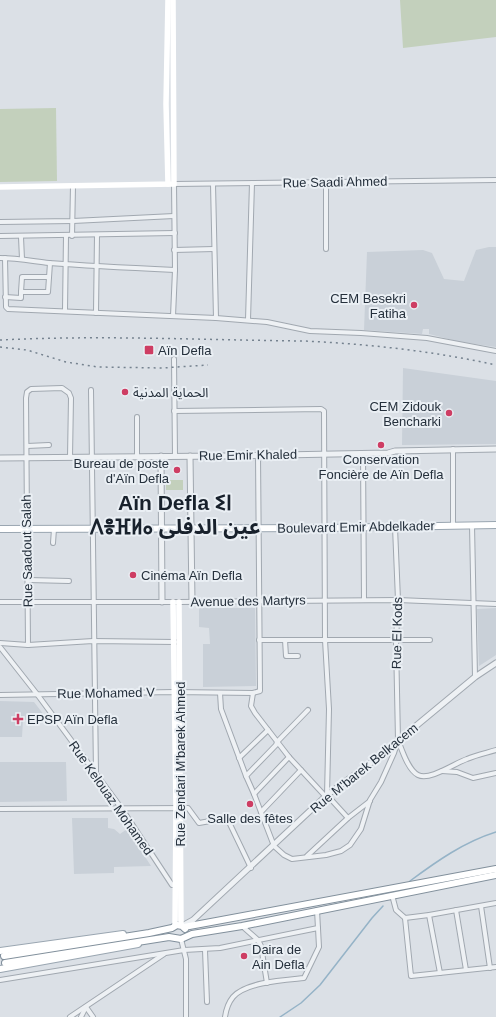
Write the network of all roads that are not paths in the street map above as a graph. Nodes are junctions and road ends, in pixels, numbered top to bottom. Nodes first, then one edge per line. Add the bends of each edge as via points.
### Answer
1 (168, 0) edge
2 (172, 0) edge
3 (496, 180) edge
4 (326, 182) junction
5 (252, 183) junction
6 (171, 184) junction
7 (213, 184) junction
8 (73, 186) junction
9 (0, 187) edge
10 (174, 216) junction
11 (73, 221) junction
12 (0, 222) edge
13 (174, 233) junction
14 (97, 235) junction
15 (0, 236) edge
16 (66, 236) junction
17 (72, 236) junction
18 (21, 237) junction
19 (214, 249) junction
20 (326, 249) dead end
21 (174, 250) junction
22 (2, 258) edge
23 (22, 258) junction
24 (50, 263) junction
25 (64, 263) junction
26 (96, 266) junction
27 (175, 270) junction
28 (49, 277) junction
29 (21, 292) junction
30 (5, 297) junction
31 (64, 312) junction
32 (96, 313) junction
33 (173, 316) junction
34 (216, 318) junction
35 (248, 320) junction
36 (496, 351) edge
37 (174, 359) dead end
38 (91, 390) dead end
39 (174, 411) junction
40 (138, 417) dead end
41 (49, 445) dead end
42 (26, 446) junction
43 (496, 449) edge
44 (453, 450) junction
45 (363, 453) junction
46 (323, 454) junction
47 (258, 455) junction
48 (161, 456) junction
49 (175, 456) junction
50 (190, 456) junction
51 (26, 457) junction
52 (70, 457) junction
53 (91, 457) junction
54 (137, 457) junction
55 (0, 458) edge
56 (453, 525) junction
57 (472, 525) junction
58 (496, 525) edge
59 (364, 526) junction
60 (395, 527) junction
61 (161, 528) junction
62 (190, 528) junction
63 (259, 528) junction
64 (325, 528) junction
65 (0, 529) edge
66 (27, 529) junction
67 (54, 529) junction
68 (93, 529) junction
69 (53, 544) dead end
70 (28, 580) junction
71 (69, 581) dead end
72 (260, 600) junction
73 (325, 600) junction
74 (364, 600) junction
75 (398, 600) junction
76 (28, 601) junction
77 (0, 602) edge
78 (93, 602) junction
79 (162, 602) junction
80 (176, 602) junction
81 (192, 602) junction
82 (474, 603) junction
83 (496, 604) edge
84 (259, 640) junction
85 (285, 640) junction
86 (325, 640) junction
87 (430, 640) dead end
88 (94, 641) junction
89 (396, 641) junction
90 (177, 642) junction
91 (0, 643) edge
92 (28, 645) junction
93 (0, 647) edge
94 (298, 656) dead end
95 (496, 663) edge
96 (475, 677) junction
97 (177, 692) junction
98 (94, 693) junction
99 (220, 693) junction
100 (252, 693) junction
101 (37, 694) junction
102 (0, 695) edge
103 (308, 710) dead end
104 (268, 730) junction
105 (398, 740) junction
106 (277, 742) junction
107 (496, 750) edge
108 (289, 757) junction
109 (239, 758) junction
110 (301, 770) junction
111 (441, 771) junction
112 (496, 772) edge
113 (96, 773) junction
114 (246, 776) junction
115 (254, 794) junction
116 (327, 796) junction
117 (370, 800) junction
118 (178, 808) junction
119 (0, 809) edge
120 (122, 809) junction
121 (261, 812) junction
122 (348, 818) junction
123 (274, 846) junction
124 (307, 856) junction
125 (251, 868) junction
126 (496, 869) edge
127 (496, 875) edge
128 (178, 884) junction
129 (392, 895) junction
130 (496, 903) edge
131 (481, 906) junction
132 (317, 910) junction
133 (456, 910) junction
134 (429, 915) junction
135 (405, 918) junction
136 (179, 926) junction
137 (242, 926) junction
138 (318, 928) junction
139 (149, 933) junction
140 (179, 938) junction
141 (154, 940) junction
142 (258, 940) junction
143 (184, 950) junction
144 (205, 950) junction
145 (0, 951) edge
146 (165, 953) junction
147 (496, 967) edge
148 (490, 968) junction
149 (0, 969) edge
150 (466, 970) junction
151 (440, 973) junction
152 (0, 980) edge
153 (267, 983) junction
154 (207, 1002) dead end
155 (86, 1007) junction
156 (70, 1017) edge
157 (82, 1017) edge
158 (93, 1017) edge
159 (186, 1017) edge
160 (225, 1017) edge

1 - 6 main road via 166,104
2 - 6 main road
3 - 4 street, Rue Saadi Ahmed
4 - 5 street, Rue Saadi Ahmed
4 - 20 street
5 - 7 street, Rue Saadi Ahmed
5 - 35 street
6 - 7 street, Rue Saadi Ahmed
6 - 8 main road
6 - 10 street
7 - 19 street
8 - 9 main road
8 - 11 street
10 - 11 street
10 - 13 street
11 - 12 street
11 - 17 street
13 - 14 street
13 - 21 street
14 - 17 street
14 - 26 street
15 - 18 street
16 - 17 street
16 - 18 street
16 - 25 street
18 - 23 street
19 - 21 street
19 - 34 street
21 - 27 street
22 - 23 street
22 - 30 street
23 - 24 street
24 - 25 street
24 - 28 street
25 - 26 street
25 - 31 street
26 - 27 street
26 - 32 street
27 - 33 street
28 - 29 street via 48,292
28 - 29 street via 22,276
29 - 30 street via 21,298
30 - 31 street via 8,309
31 - 32 street
32 - 33 street
33 - 34 street
34 - 35 street
35 - 36 street via 310,330 427,338
37 - 39 street
38 - 53 street
39 - 46 street via 321,409 324,411
39 - 49 street
40 - 54 street
41 - 42 street
42 - 51 street, Rue Saadout Salah
42 - 52 street, Rue Saadout Salah via 28,392 32,389 62,388 70,396
43 - 44 street, Rue Emir Khaled
44 - 45 street, Rue Emir Khaled
44 - 56 street
45 - 46 street, Rue Emir Khaled
45 - 59 street
46 - 47 street, Rue Emir Khaled
46 - 64 street
47 - 50 street, Rue Emir Khaled
47 - 63 street
48 - 49 street, Rue Emir Khaled
48 - 54 street, Rue Emir Khaled
48 - 61 street
49 - 50 street, Rue Emir Khaled
50 - 62 street
51 - 52 street, Rue Emir Khaled
51 - 55 street, Rue Emir Khaled
51 - 66 street, Rue Saadout Salah
52 - 53 street, Rue Emir Khaled
53 - 54 street, Rue Emir Khaled
53 - 68 street
56 - 57 main road, Boulevard Emir Abdelkader
56 - 60 main road, Boulevard Emir Abdelkader
57 - 58 main road, Boulevard Emir Abdelkader
57 - 82 street
59 - 60 main road, Boulevard Emir Abdelkader
59 - 64 main road, Boulevard Emir Abdelkader
59 - 74 street
60 - 75 street, Rue El Kods
61 - 62 main road, Boulevard Emir Abdelkader
61 - 68 main road, Boulevard Emir Abdelkader
61 - 79 street
62 - 63 main road, Boulevard Emir Abdelkader
62 - 81 street
63 - 64 main road, Boulevard Emir Abdelkader
63 - 72 street
64 - 73 street
65 - 66 main road, Boulevard Emir Abdelkader
66 - 67 main road, Boulevard Emir Abdelkader
66 - 70 street, Rue Saadout Salah
67 - 68 main road, Boulevard Emir Abdelkader
67 - 69 street
68 - 78 street
70 - 71 street
70 - 76 street, Rue Saadout Salah
72 - 73 street, Avenue des Martyrs
72 - 81 street, Avenue des Martyrs
72 - 84 street
73 - 74 street, Avenue des Martyrs
73 - 86 street
74 - 75 street, Avenue des Martyrs
75 - 82 street, Avenue des Martyrs
75 - 89 street, Rue El Kods
76 - 77 street, Avenue des Martyrs
76 - 78 street, Avenue des Martyrs
76 - 92 street, Rue Saadout Salah
78 - 79 street, Avenue des Martyrs
78 - 88 street
79 - 80 street, Avenue des Martyrs
80 - 81 street, Avenue des Martyrs
80 - 90 main road
82 - 83 street, Avenue des Martyrs
82 - 96 street
84 - 85 street
84 - 100 street, Rue Mohamed V via 260,691
85 - 86 street
85 - 94 street via 286,656
86 - 89 street
86 - 116 street via 329,709
87 - 89 street
88 - 90 street
88 - 92 street
88 - 98 street
89 - 105 street, Rue El Kods
90 - 97 main road
91 - 92 street
93 - 101 street, Rue Kelouaz Mohamed
95 - 96 street, Rue M'barek Belkacem
96 - 105 street, Rue M'barek Belkacem
97 - 98 street, Rue Mohamed V
97 - 99 street, Rue Mohamed V
97 - 118 main road
98 - 101 street, Rue Mohamed V
98 - 113 street
99 - 100 street, Rue Mohamed V
99 - 109 street via 222,709
100 - 104 street via 251,706
101 - 102 street, Rue Mohamed V
101 - 113 street, Rue Kelouaz Mohamed
103 - 106 street
104 - 106 street
104 - 109 street
105 - 111 street via 406,760 418,775 426,776
105 - 116 street, Rue M'barek Belkacem
105 - 117 street via 381,782
106 - 108 street
106 - 114 street
107 - 111 street
108 - 110 street
108 - 115 street
109 - 114 street
110 - 116 street
110 - 121 street
111 - 112 street via 457,772 473,778
113 - 120 street, Rue Kelouaz Mohamed
114 - 115 street
115 - 121 street
116 - 122 street
116 - 123 street, Rue M'barek Belkacem
117 - 122 street
117 - 124 street via 361,829 350,845 341,851 326,855
118 - 120 street
118 - 125 street via 188,808 199,823 227,818
118 - 128 main road
119 - 120 street
120 - 128 street, Rue Kelouaz Mohamed via 172,885
121 - 123 street
122 - 124 street
123 - 124 street via 292,859
123 - 125 street, Rue M'barek Belkacem
125 - 136 street, Rue M'barek Belkacem via 193,920
126 - 136 main road
127 - 129 main road
128 - 136 main road
129 - 132 main road
129 - 135 street via 396,910
130 - 131 street
131 - 133 street
131 - 148 street
132 - 137 main road
132 - 138 street
133 - 134 street
133 - 150 street
134 - 135 street
134 - 151 street
135 - 151 street via 411,976
136 - 139 main road
136 - 140 main road via 186,930
136 - 140 main road via 171,932
137 - 140 main road
137 - 142 street
138 - 142 street
138 - 153 street via 319,947 304,978
139 - 141 main road via 4,960
139 - 145 main road
140 - 141 main road
140 - 143 street
141 - 149 main road
142 - 144 street
142 - 153 street
143 - 144 street
143 - 146 street
143 - 159 street
144 - 154 street
146 - 152 street
146 - 155 street
147 - 148 street
148 - 150 street
150 - 151 street
153 - 160 street via 240,991 233,996
155 - 156 street
155 - 157 street
155 - 158 street

